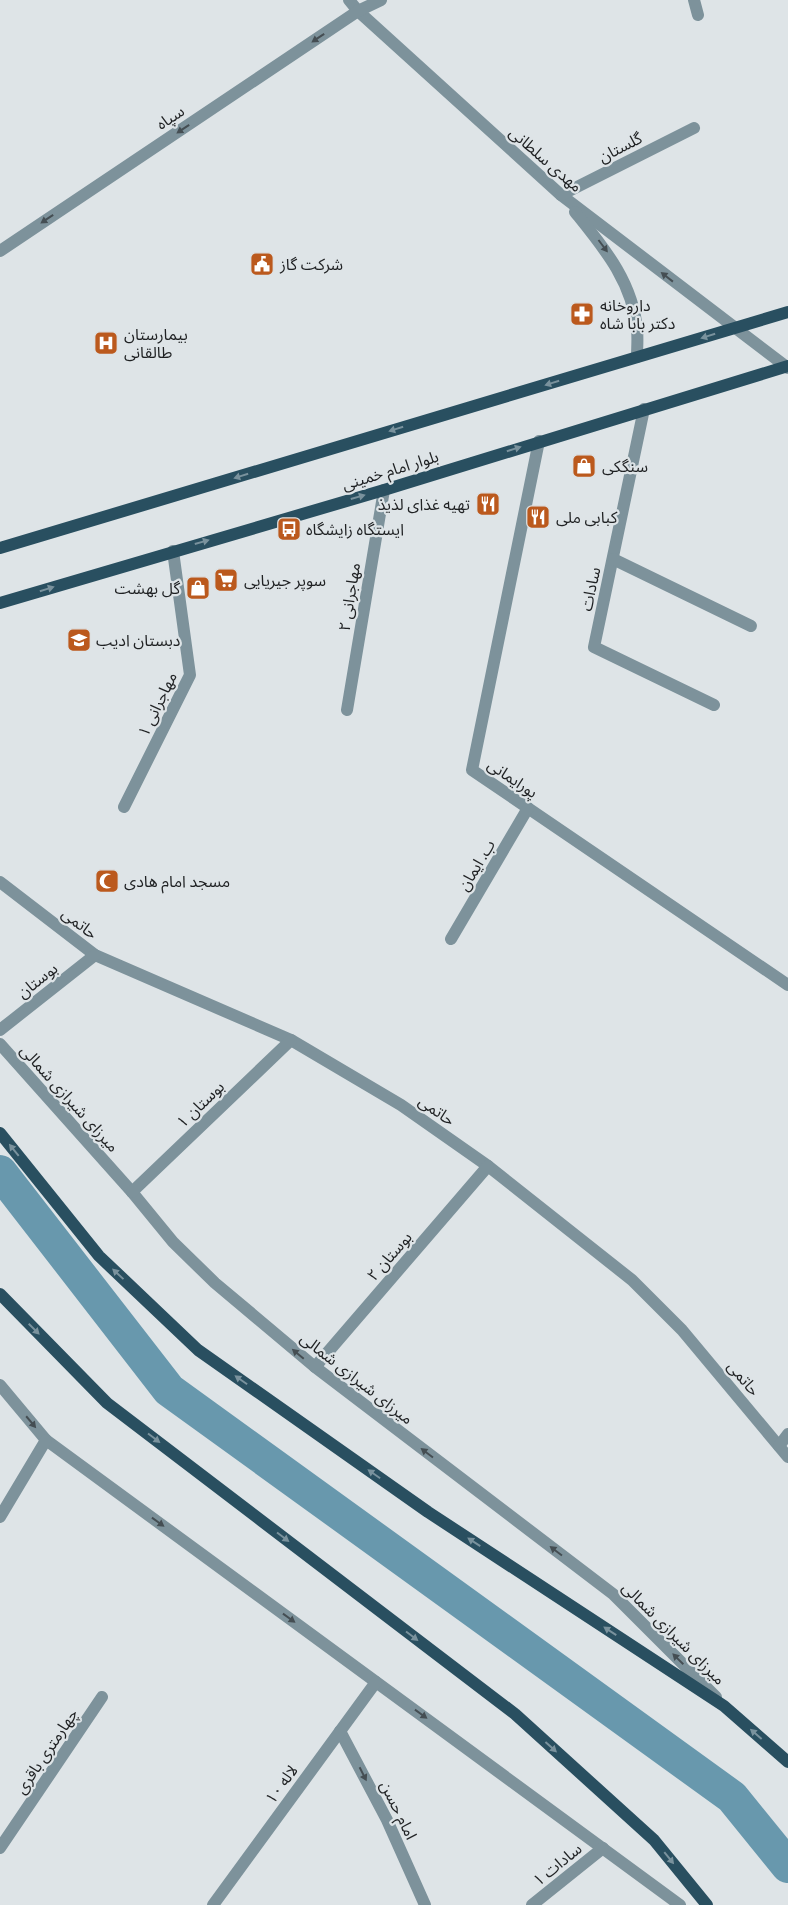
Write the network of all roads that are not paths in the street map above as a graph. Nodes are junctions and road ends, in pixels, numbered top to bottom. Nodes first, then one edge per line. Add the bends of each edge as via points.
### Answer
1 (349, 0) edge
2 (381, 0) edge
3 (694, 0) edge
4 (358, 11) junction
5 (698, 15) dead end
6 (694, 128) dead end
7 (561, 195) junction
8 (0, 250) edge
9 (788, 312) edge
10 (734, 328) junction
11 (637, 357) junction
12 (787, 367) edge
13 (644, 409) junction
14 (539, 441) junction
15 (384, 490) junction
16 (0, 548) edge
17 (173, 551) junction
18 (613, 559) junction
19 (0, 602) edge
20 (751, 626) dead end
21 (714, 704) dead end
22 (347, 710) dead end
23 (124, 807) dead end
24 (528, 808) junction
25 (0, 882) edge
26 (451, 939) dead end
27 (95, 955) junction
28 (788, 985) edge
29 (0, 1030) edge
30 (291, 1040) junction
31 (0, 1044) edge
32 (0, 1133) edge
33 (488, 1166) junction
34 (132, 1192) junction
35 (0, 1294) edge
36 (315, 1368) junction
37 (0, 1385) edge
38 (788, 1434) edge
39 (46, 1440) junction
40 (779, 1446) junction
41 (788, 1457) edge
42 (0, 1517) edge
43 (376, 1682) junction
44 (102, 1697) dead end
45 (724, 1706) junction
46 (340, 1731) junction
47 (787, 1760) edge
48 (0, 1848) edge
49 (603, 1848) junction
50 (213, 1905) edge
51 (425, 1905) edge
52 (532, 1905) edge
53 (680, 1905) edge
54 (707, 1905) edge

1 - 4 street, مهدی سلطانی
2 - 4 street, سپاه
3 - 5 street
4 - 7 street, مهدی سلطانی
4 -> 8 street, سپاه
6 - 7 street, گلستان
10 -> 7 street, مهدی سلطانی
7 -> 11 street via 620,272 631,299 637,330
9 - 10 main road
10 -> 11 main road
10 - 12 street, مهدی سلطانی
11 -> 16 main road
12 - 13 main road, بلوار امام خمینی
13 - 14 main road, بلوار امام خمینی
13 - 18 street, سادات
15 -> 14 main road, بلوار امام خمینی
14 - 24 street, پورایمانی via 472,770
17 -> 15 main road, بلوار امام خمینی
15 - 22 street, مهاجرانی ۲
19 -> 17 main road, بلوار امام خمینی
17 - 23 street, مهاجرانی ۱ via 190,675
18 - 20 street
18 - 21 street, سادات via 594,647
24 - 26 street, ب. ایمان
24 - 28 street, پورایمانی
25 - 27 street, حاتمی
27 - 29 street, بوستان
27 - 30 street, حاتمی
30 - 33 street, حاتمی via 401,1105
30 - 34 street, بوستان ۱
31 - 34 street, میرزای شیرازی شمالی
45 -> 32 main road, میرزای شیرازی شمالی via 428,1512 198,1350 99,1256
33 - 36 street, بوستان ۲
33 - 40 street, حاتمی via 632,1280 682,1330
36 -> 34 street, میرزای شیرازی شمالی via 215,1283 174,1242
35 -> 54 main road via 107,1403 515,1714 654,1840
45 -> 36 street, میرزای شیرازی شمالی via 613,1594
37 -> 39 street
38 - 40 street
39 - 42 street
39 -> 43 street
40 - 41 street, حاتمی
43 - 46 street, لاله ۱۰
43 -> 49 street
44 - 48 street, چهارمتری باقری
47 -> 45 main road, میرزای شیرازی شمالی
46 - 50 street, لاله ۱۰
46 -> 51 street, امام حسن via 387,1820
49 - 52 street, سادات ۱
49 - 53 street

